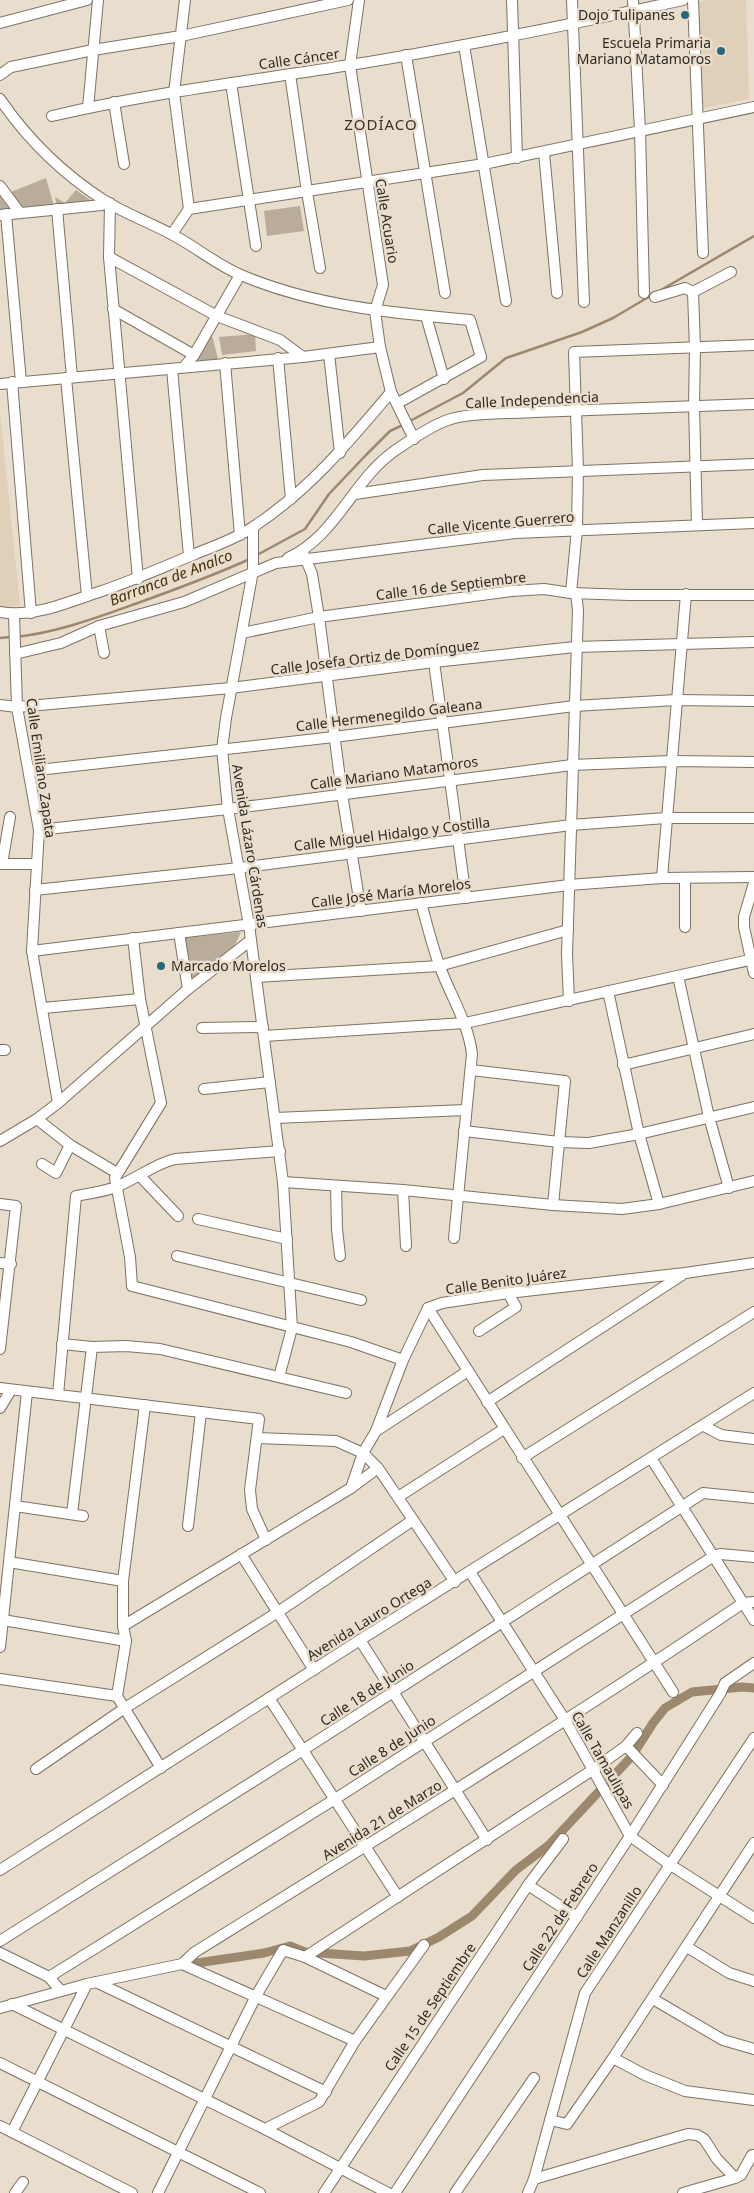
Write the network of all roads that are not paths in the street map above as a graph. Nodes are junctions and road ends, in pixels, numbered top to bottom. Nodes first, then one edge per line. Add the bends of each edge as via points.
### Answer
1 (87, 0) edge
2 (98, 0) edge
3 (185, 0) edge
4 (348, 0) edge
5 (359, 0) edge
6 (512, 0) edge
7 (572, 0) edge
8 (633, 0) edge
9 (684, 0) edge
10 (693, 0) edge
11 (634, 11) junction
12 (0, 23) edge
13 (573, 24) junction
14 (182, 36) junction
15 (514, 36) junction
16 (464, 45) junction
17 (93, 50) junction
18 (406, 55) junction
19 (350, 65) junction
20 (290, 74) junction
21 (0, 75) edge
22 (231, 83) junction
23 (174, 92) junction
24 (0, 99) edge
25 (114, 102) junction
26 (754, 107) edge
27 (88, 108) junction
28 (52, 116) dead end
29 (698, 118) junction
30 (640, 130) junction
31 (578, 145) junction
32 (544, 152) junction
33 (517, 158) junction
34 (124, 164) dead end
35 (484, 164) junction
36 (424, 173) junction
37 (367, 183) junction
38 (0, 186) edge
39 (307, 192) junction
40 (248, 201) junction
41 (108, 202) junction
42 (57, 209) junction
43 (189, 209) junction
44 (20, 213) junction
45 (3, 214) edge
46 (172, 234) junction
47 (256, 246) dead end
48 (703, 253) dead end
49 (109, 257) junction
50 (320, 268) dead end
51 (731, 272) dead end
52 (240, 275) junction
53 (693, 292) junction
54 (557, 293) dead end
55 (644, 293) dead end
56 (445, 294) dead end
57 (654, 297) dead end
58 (506, 301) dead end
59 (584, 302) dead end
60 (113, 309) junction
61 (375, 311) junction
62 (217, 316) junction
63 (426, 316) junction
64 (754, 345) edge
65 (380, 347) junction
66 (695, 348) junction
67 (330, 354) junction
68 (194, 355) junction
69 (303, 357) junction
70 (278, 358) junction
71 (225, 363) junction
72 (172, 368) junction
73 (184, 368) junction
74 (118, 373) junction
75 (69, 378) junction
76 (444, 379) junction
77 (16, 382) junction
78 (0, 384) edge
79 (391, 392) junction
80 (754, 404) edge
81 (694, 406) junction
82 (400, 407) junction
83 (576, 411) junction
84 (413, 435) junction
85 (340, 453) junction
86 (754, 464) edge
87 (696, 467) junction
88 (578, 470) junction
89 (355, 494) junction
90 (291, 499) junction
91 (754, 523) edge
92 (697, 524) junction
93 (577, 529) junction
94 (253, 530) junction
95 (240, 535) junction
96 (304, 555) junction
97 (189, 556) junction
98 (254, 568) junction
99 (138, 579) junction
100 (574, 593) junction
101 (686, 594) junction
102 (754, 594) edge
103 (86, 596) junction
104 (0, 612) edge
105 (31, 613) junction
106 (14, 615) junction
107 (319, 617) junction
108 (99, 626) junction
109 (242, 632) junction
110 (754, 642) edge
111 (682, 643) junction
112 (575, 647) junction
113 (15, 649) junction
114 (104, 653) dead end
115 (434, 662) junction
116 (327, 676) junction
117 (231, 688) junction
118 (676, 700) junction
119 (754, 701) edge
120 (0, 705) edge
121 (574, 706) junction
122 (17, 708) junction
123 (442, 722) junction
124 (334, 737) junction
125 (222, 749) junction
126 (671, 760) junction
127 (754, 762) edge
128 (572, 765) junction
129 (29, 771) junction
130 (450, 780) junction
131 (342, 794) junction
132 (228, 809) junction
133 (10, 817) dead end
134 (666, 818) junction
135 (754, 818) edge
136 (571, 825) junction
137 (38, 830) junction
138 (458, 838) junction
139 (351, 853) junction
140 (1, 864) edge
141 (37, 864) junction
142 (239, 868) junction
143 (754, 877) edge
144 (662, 878) junction
145 (685, 878) junction
146 (569, 885) junction
147 (753, 888) edge
148 (35, 890) junction
149 (466, 898) junction
150 (421, 903) junction
151 (361, 911) junction
152 (248, 925) junction
153 (685, 927) dead end
154 (568, 930) junction
155 (179, 933) junction
156 (133, 938) junction
157 (251, 940) junction
158 (32, 952) junction
159 (753, 959) edge
160 (439, 966) junction
161 (754, 973) edge
162 (678, 976) junction
163 (256, 977) junction
164 (188, 989) junction
165 (608, 991) junction
166 (140, 999) junction
167 (570, 1001) junction
168 (43, 1008) junction
169 (465, 1023) junction
170 (145, 1026) junction
171 (202, 1028) dead end
172 (263, 1032) junction
173 (754, 1034) edge
174 (694, 1047) junction
175 (623, 1065) junction
176 (471, 1070) junction
177 (270, 1082) junction
178 (204, 1089) dead end
179 (58, 1103) junction
180 (754, 1106) edge
181 (466, 1110) junction
182 (709, 1117) junction
183 (275, 1118) junction
184 (37, 1119) junction
185 (464, 1131) junction
186 (639, 1134) junction
187 (0, 1141) edge
188 (559, 1142) junction
189 (70, 1145) junction
190 (280, 1151) junction
191 (42, 1164) dead end
192 (117, 1173) junction
193 (140, 1176) junction
194 (754, 1181) edge
195 (283, 1182) junction
196 (336, 1186) junction
197 (116, 1187) junction
198 (729, 1188) junction
199 (403, 1190) junction
200 (459, 1195) junction
201 (0, 1204) edge
202 (659, 1204) junction
203 (553, 1205) junction
204 (178, 1216) dead end
205 (198, 1219) dead end
206 (454, 1238) dead end
207 (287, 1239) junction
208 (406, 1246) dead end
209 (177, 1256) dead end
210 (340, 1256) dead end
211 (754, 1263) edge
212 (5, 1264) edge
213 (685, 1273) junction
214 (290, 1283) junction
215 (508, 1292) junction
216 (361, 1300) dead end
217 (428, 1308) junction
218 (754, 1312) edge
219 (2, 1325) edge
220 (292, 1328) junction
221 (479, 1331) dead end
222 (62, 1344) junction
223 (92, 1347) junction
224 (0, 1349) edge
225 (403, 1360) junction
226 (468, 1372) junction
227 (279, 1377) junction
228 (5, 1389) edge
229 (27, 1392) junction
230 (346, 1393) dead end
231 (754, 1393) edge
232 (58, 1395) junction
233 (87, 1399) junction
234 (487, 1402) junction
235 (144, 1405) junction
236 (0, 1408) edge
237 (201, 1412) junction
238 (704, 1426) junction
239 (504, 1429) junction
240 (376, 1431) junction
241 (257, 1438) junction
242 (754, 1439) edge
243 (363, 1453) junction
244 (522, 1458) junction
245 (651, 1458) junction
246 (378, 1468) junction
247 (351, 1488) junction
248 (398, 1497) junction
249 (754, 1498) edge
250 (15, 1506) junction
251 (682, 1506) junction
252 (560, 1514) junction
253 (413, 1520) junction
254 (188, 1526) dead end
255 (266, 1540) junction
256 (242, 1554) junction
257 (714, 1556) junction
258 (754, 1557) edge
259 (9, 1562) junction
260 (591, 1564) junction
261 (470, 1572) junction
262 (118, 1581) junction
263 (455, 1582) junction
264 (749, 1602) edge
265 (278, 1612) junction
266 (623, 1614) junction
267 (3, 1620) junction
268 (754, 1620) edge
269 (502, 1623) junction
270 (123, 1626) junction
271 (360, 1640) junction
272 (126, 1641) junction
273 (0, 1647) edge
274 (654, 1663) junction
275 (754, 1663) edge
276 (314, 1670) junction
277 (533, 1671) junction
278 (0, 1679) edge
279 (393, 1692) junction
280 (672, 1692) dead end
281 (117, 1696) junction
282 (269, 1698) junction
283 (126, 1708) junction
284 (564, 1720) junction
285 (637, 1733) dead end
286 (754, 1738) edge
287 (424, 1741) junction
288 (626, 1746) junction
289 (303, 1750) junction
290 (161, 1768) junction
291 (36, 1769) dead end
292 (594, 1769) junction
293 (663, 1785) junction
294 (456, 1791) junction
295 (335, 1799) junction
296 (630, 1836) junction
297 (563, 1839) dead end
298 (487, 1840) junction
299 (753, 1846) edge
300 (365, 1847) junction
301 (669, 1864) junction
302 (0, 1870) edge
303 (528, 1885) junction
304 (398, 1896) junction
305 (719, 1897) junction
306 (577, 1917) junction
307 (754, 1918) edge
308 (0, 1941) edge
309 (424, 1946) dead end
310 (687, 1946) junction
311 (0, 1953) edge
312 (308, 1955) junction
313 (182, 1964) junction
314 (49, 1977) junction
315 (754, 1981) edge
316 (92, 1983) junction
317 (60, 1990) junction
318 (256, 1996) junction
319 (386, 1996) junction
320 (653, 1999) junction
321 (12, 2004) junction
322 (0, 2008) edge
323 (64, 2030) junction
324 (355, 2041) junction
325 (230, 2046) junction
326 (754, 2049) edge
327 (613, 2058) junction
328 (0, 2063) edge
329 (534, 2078) dead end
330 (38, 2082) junction
331 (326, 2092) junction
332 (203, 2100) junction
333 (754, 2100) edge
334 (550, 2120) junction
335 (0, 2126) edge
336 (265, 2129) junction
337 (12, 2132) junction
338 (178, 2152) junction
339 (754, 2155) edge
340 (340, 2168) junction
341 (735, 2178) junction
342 (534, 2179) junction
343 (24, 2182) dead end
344 (704, 2190) edge
345 (15, 2193) edge
346 (132, 2193) edge
347 (158, 2193) edge
348 (260, 2193) edge
349 (324, 2193) edge
350 (388, 2193) edge
351 (395, 2193) edge
352 (455, 2193) edge
353 (528, 2193) edge
354 (683, 2193) edge

1 - 12 street
2 - 17 street
3 - 14 street
4 - 14 street
5 - 19 street, Calle Acuario
6 - 15 street
7 - 13 street
8 - 11 street
9 - 11 street, Calle Cáncer
10 - 29 street
11 - 13 street, Calle Cáncer
11 - 30 street
13 - 15 street, Calle Cáncer
13 - 31 street
14 - 17 street
14 - 23 street
15 - 16 street, Calle Cáncer
15 - 33 street
16 - 18 street, Calle Cáncer
16 - 35 street
17 - 21 street via 11,67
17 - 27 street
18 - 19 street, Calle Cáncer
18 - 36 street
19 - 20 street, Calle Cáncer
19 - 37 street, Calle Acuario
20 - 22 street, Calle Cáncer
20 - 39 street
22 - 23 street, Calle Cáncer
22 - 40 street
23 - 25 street, Calle Cáncer
23 - 43 street
24 - 41 street via 17,124 51,160
25 - 27 street, Calle Cáncer
25 - 34 street
26 - 29 street
27 - 28 street, Calle Cáncer
29 - 30 street
29 - 48 street
30 - 31 street
30 - 55 street
31 - 32 street
31 - 59 street
32 - 33 street
32 - 54 street
33 - 35 street
35 - 36 street
35 - 58 street
36 - 37 street
36 - 56 street
37 - 39 street
37 - 61 street, Calle Acuario via 383,285
38 - 44 street
39 - 40 street
39 - 50 street
40 - 43 street
40 - 47 street
41 - 42 street
41 - 46 street
41 - 49 street
42 - 44 street
42 - 75 street
43 - 46 street
44 - 45 street
45 - 77 street
46 - 52 street
49 - 60 street
49 - 62 street
51 - 53 street
52 - 61 street via 300,295
52 - 62 street
53 - 57 street via 685,288
53 - 66 street
60 - 68 street
60 - 74 street
61 - 63 street
61 - 65 street, Calle Acuario
62 - 68 street
62 - 69 street via 280,340
63 - 76 street
63 - 76 street via 470,320 481,357
64 - 66 street
65 - 67 street
65 - 79 street, Calle Acuario
66 - 81 street
66 - 83 street via 574,352
67 - 69 street
67 - 85 street
68 - 73 street
69 - 70 street
70 - 71 street
70 - 90 street
71 - 73 street
71 - 95 street
72 - 73 street
72 - 74 street
72 - 97 street
74 - 75 street
74 - 99 street
75 - 77 street
75 - 103 street
76 - 82 street
77 - 78 street
77 - 105 street
79 - 82 street, Calle Acuario
79 - 85 street
80 - 81 street, Calle Independencia
81 - 83 street, Calle Independencia
81 - 87 street
82 - 84 street, Calle Acuario
83 - 84 street, Calle Independencia via 461,416
83 - 88 street
84 - 89 street, Calle Independencia via 370,474
85 - 90 street
86 - 87 street
87 - 88 street
87 - 92 street
88 - 89 street via 483,475
88 - 93 street
89 - 96 street, Calle Independencia
90 - 94 street
91 - 92 street, Calle Vicente Guerrero
92 - 93 street, Calle Vicente Guerrero
93 - 96 street, Calle Vicente Guerrero
93 - 100 street
94 - 95 street
94 - 98 street, Avenida Lázaro Cárdenas
95 - 97 street
96 - 98 street, Calle Vicente Guerrero
96 - 107 street via 312,574
97 - 99 street
98 - 108 street, Calle Vicente Guerrero via 184,602
98 - 109 street, Avenida Lázaro Cárdenas
99 - 103 street
100 - 101 street, Calle 16 de Septiembre
100 - 107 street, Calle 16 de Septiembre via 544,589 512,591
100 - 112 street via 578,610
101 - 102 street, Calle 16 de Septiembre
101 - 111 street
103 - 105 street
104 - 106 street
105 - 106 street
106 - 113 street, Calle Emiliano Zapata
107 - 109 street, Calle 16 de Septiembre
107 - 116 street
108 - 113 street, Calle Vicente Guerrero via 61,643
108 - 114 street
109 - 117 street, Avenida Lázaro Cárdenas
110 - 111 street, Calle Josefa Ortiz de Domínguez
111 - 112 street, Calle Josefa Ortiz de Domínguez
111 - 118 street
112 - 115 street, Calle Josefa Ortiz de Domínguez
112 - 121 street
113 - 122 street, Calle Emiliano Zapata
115 - 116 street, Calle Josefa Ortiz de Domínguez
115 - 123 street
116 - 117 street, Calle Josefa Ortiz de Domínguez
116 - 124 street
117 - 122 street, Calle Josefa Ortiz de Domínguez
117 - 125 street, Avenida Lázaro Cárdenas
118 - 119 street, Calle Hermenegildo Galeana
118 - 121 street, Calle Hermenegildo Galeana
118 - 126 street
120 - 122 street, Calle Josefa Ortiz de Domínguez
121 - 123 street, Calle Hermenegildo Galeana
121 - 128 street
122 - 129 street, Calle Emiliano Zapata
123 - 124 street, Calle Hermenegildo Galeana
123 - 130 street
124 - 125 street, Calle Hermenegildo Galeana
124 - 131 street
125 - 129 street, Calle Hermenegildo Galeana
125 - 132 street, Avenida Lázaro Cárdenas
126 - 127 street, Calle Mariano Matamoros
126 - 128 street, Calle Mariano Matamoros
126 - 134 street
128 - 130 street, Calle Mariano Matamoros
128 - 136 street
129 - 137 street, Calle Emiliano Zapata
130 - 131 street, Calle Mariano Matamoros
130 - 138 street
131 - 132 street, Calle Mariano Matamoros
131 - 139 street
132 - 137 street, Calle Mariano Matamoros
132 - 142 street, Avenida Lázaro Cárdenas
133 - 140 street
134 - 135 street, Calle Miguel Hidalgo y Costilla
134 - 136 street, Calle Miguel Hidalgo y Costilla
134 - 144 street
136 - 138 street, Calle Miguel Hidalgo y Costilla
136 - 146 street
137 - 141 street, Calle Emiliano Zapata
138 - 139 street, Calle Miguel Hidalgo y Costilla
138 - 149 street
139 - 142 street, Calle Miguel Hidalgo y Costilla
139 - 151 street
140 - 141 street
141 - 148 street, Calle Emiliano Zapata
142 - 148 street, Calle Miguel Hidalgo y Costilla
142 - 152 street, Avenida Lázaro Cárdenas
143 - 145 street, Calle José María Morelos
144 - 145 street, Calle José María Morelos
144 - 146 street, Calle José María Morelos
145 - 153 street
146 - 149 street, Calle José María Morelos
146 - 154 street
147 - 159 street via 744,917
148 - 158 street, Calle Emiliano Zapata
149 - 150 street, Calle José María Morelos
150 - 151 street, Calle José María Morelos
150 - 160 street
151 - 152 street, Calle José María Morelos
152 - 155 street, Calle José María Morelos
152 - 157 street, Avenida Lázaro Cárdenas
154 - 160 street
154 - 167 street
155 - 156 street, Calle José María Morelos
155 - 164 street
156 - 158 street, Calle José María Morelos
156 - 166 street
157 - 163 street
157 - 164 street, Avenida Lázaro Cárdenas
158 - 168 street, Calle Emiliano Zapata
159 - 161 street
159 - 162 street
160 - 163 street
160 - 169 street
162 - 165 street
162 - 174 street
163 - 172 street
164 - 170 street, Avenida Lázaro Cárdenas
165 - 167 street
165 - 175 street
166 - 168 street
166 - 170 street
167 - 169 street
168 - 179 street, Calle Emiliano Zapata
169 - 172 street
169 - 176 street via 470,1037
170 - 179 street, Avenida Lázaro Cárdenas
170 - 192 street via 161,1103
171 - 172 street
172 - 177 street
173 - 174 street
174 - 175 street
174 - 182 street
175 - 186 street
176 - 181 street
176 - 188 street via 565,1081
177 - 178 street
177 - 183 street
179 - 184 street, Avenida Lázaro Cárdenas
180 - 182 street
181 - 183 street
181 - 185 street
182 - 186 street
182 - 198 street
183 - 190 street
184 - 187 street, Avenida Lázaro Cárdenas
184 - 189 street
185 - 188 street
185 - 200 street
186 - 188 street via 589,1143
186 - 202 street
188 - 203 street
189 - 191 street via 56,1173
189 - 192 street
190 - 193 street via 175,1159 162,1162
190 - 195 street
192 - 197 street
193 - 197 street
193 - 204 street
194 - 198 street
195 - 196 street
195 - 207 street
196 - 199 street
196 - 210 street
197 - 220 street via 130,1257 132,1286
197 - 222 street via 76,1196
198 - 202 street
199 - 200 street
199 - 208 street
200 - 203 street
200 - 206 street
201 - 212 street via 16,1206
202 - 203 street via 622,1208
205 - 207 street
207 - 214 street
209 - 214 street
211 - 213 street, Calle Benito Juárez
212 - 219 street
213 - 215 street, Calle Benito Juárez
213 - 234 street
214 - 216 street
214 - 220 street
215 - 217 street, Calle Benito Juárez
215 - 221 street via 516,1307
217 - 225 street
217 - 226 street
218 - 244 street
219 - 224 street
220 - 225 street via 351,1342
220 - 227 street
222 - 223 street
222 - 232 street
223 - 227 street via 160,1349
223 - 233 street
225 - 240 street
226 - 234 street
226 - 240 street
227 - 230 street
228 - 229 street
228 - 236 street
229 - 232 street
229 - 250 street
231 - 238 street, Avenida Lauro Ortega
232 - 233 street
233 - 235 street
233 - 250 street via 78,1515
234 - 239 street
235 - 237 street
235 - 262 street via 125,1570
237 - 241 street via 259,1418
237 - 254 street
238 - 242 street via 721,1435
238 - 245 street, Avenida Lauro Ortega
239 - 244 street
239 - 248 street
240 - 243 street
241 - 243 street via 336,1441
241 - 255 street via 250,1490 252,1509
243 - 246 street
243 - 247 street
244 - 252 street
245 - 251 street
245 - 252 street, Avenida Lauro Ortega
246 - 247 street
246 - 248 street
247 - 255 street
248 - 253 street
249 - 251 street, Calle 18 de Junio via 703,1493
250 - 259 street
251 - 257 street
251 - 260 street, Calle 18 de Junio
252 - 260 street
252 - 261 street, Avenida Lauro Ortega
253 - 263 street
253 - 265 street
255 - 256 street
256 - 265 street
256 - 270 street
257 - 258 street
257 - 264 street
257 - 266 street, Calle 8 de Junio
259 - 262 street
259 - 267 street
260 - 266 street
260 - 269 street, Calle 18 de Junio
261 - 263 street, Avenida Lauro Ortega
261 - 269 street, Calle Tamaulipas
262 - 270 street
263 - 271 street, Avenida Lauro Ortega
264 - 268 street
264 - 274 street, Avenida 21 de Marzo
265 - 276 street
265 - 283 street
266 - 274 street
266 - 277 street, Calle 8 de Junio
267 - 272 street
267 - 273 street
269 - 277 street, Calle Tamaulipas
269 - 279 street, Calle 18 de Junio
270 - 272 street
271 - 276 street, Avenida Lauro Ortega
271 - 279 street
272 - 281 street
274 - 280 street
274 - 284 street, Avenida 21 de Marzo
275 - 293 street, Calle 22 de Febrero via 725,1683
276 - 282 street, Avenida Lauro Ortega
277 - 284 street, Calle Tamaulipas
277 - 287 street, Calle 8 de Junio
278 - 281 street
279 - 287 street
279 - 289 street, Calle 18 de Junio
281 - 283 street
282 - 289 street
282 - 290 street, Avenida Lauro Ortega
283 - 290 street
283 - 291 street
284 - 292 street, Calle Tamaulipas
284 - 294 street, Avenida 21 de Marzo
285 - 288 street
286 - 301 street, Calle Manzanillo
287 - 294 street
287 - 295 street, Calle 8 de Junio
288 - 292 street
288 - 293 street
289 - 295 street
289 - 308 street, Calle 18 de Junio
290 - 302 street, Avenida Lauro Ortega
292 - 296 street, Calle Tamaulipas
292 - 298 street
293 - 296 street, Calle 22 de Febrero
294 - 298 street
294 - 300 street, Avenida 21 de Marzo
295 - 300 street
295 - 314 street, Calle 8 de Junio
296 - 301 street, Calle Tamaulipas
296 - 306 street, Calle 22 de Febrero
297 - 303 street, Calle 15 de Septiembre
298 - 304 street
299 - 305 street
300 - 304 street
300 - 313 street, Avenida 21 de Marzo via 195,1952
301 - 305 street, Calle Tamaulipas
301 - 334 street, Calle Manzanillo via 585,1993
303 - 306 street
303 - 340 street, Calle 15 de Septiembre
304 - 312 street
305 - 307 street, Calle Tamaulipas
305 - 310 street
306 - 351 street, Calle 22 de Febrero
309 - 319 street
310 - 315 street via 729,1973
310 - 320 street
311 - 314 street
312 - 318 street via 283,1950
312 - 319 street
313 - 316 street, Avenida 21 de Marzo
313 - 318 street
314 - 317 street
316 - 317 street, Avenida 21 de Marzo
316 - 323 street
316 - 325 street
317 - 321 street, Avenida 21 de Marzo
318 - 324 street
318 - 325 street
319 - 324 street
320 - 326 street via 724,2040
320 - 327 street
321 - 322 street, Avenida 21 de Marzo
321 - 323 street
323 - 330 street
323 - 332 street
324 - 331 street
325 - 331 street
325 - 332 street
327 - 333 street via 685,2091
327 - 334 street via 567,2124
328 - 330 street
329 - 352 street
330 - 337 street
330 - 338 street
331 - 336 street via 319,2102
332 - 336 street
332 - 338 street
334 - 342 street, Calle Manzanillo
335 - 337 street
336 - 340 street
337 - 346 street
338 - 347 street
338 - 348 street
339 - 341 street via 741,2175
340 - 349 street, Calle 15 de Septiembre
340 - 350 street
341 - 342 street via 704,2139 688,2134
341 - 344 street
342 - 353 street, Calle Manzanillo
343 - 345 street
344 - 354 street

